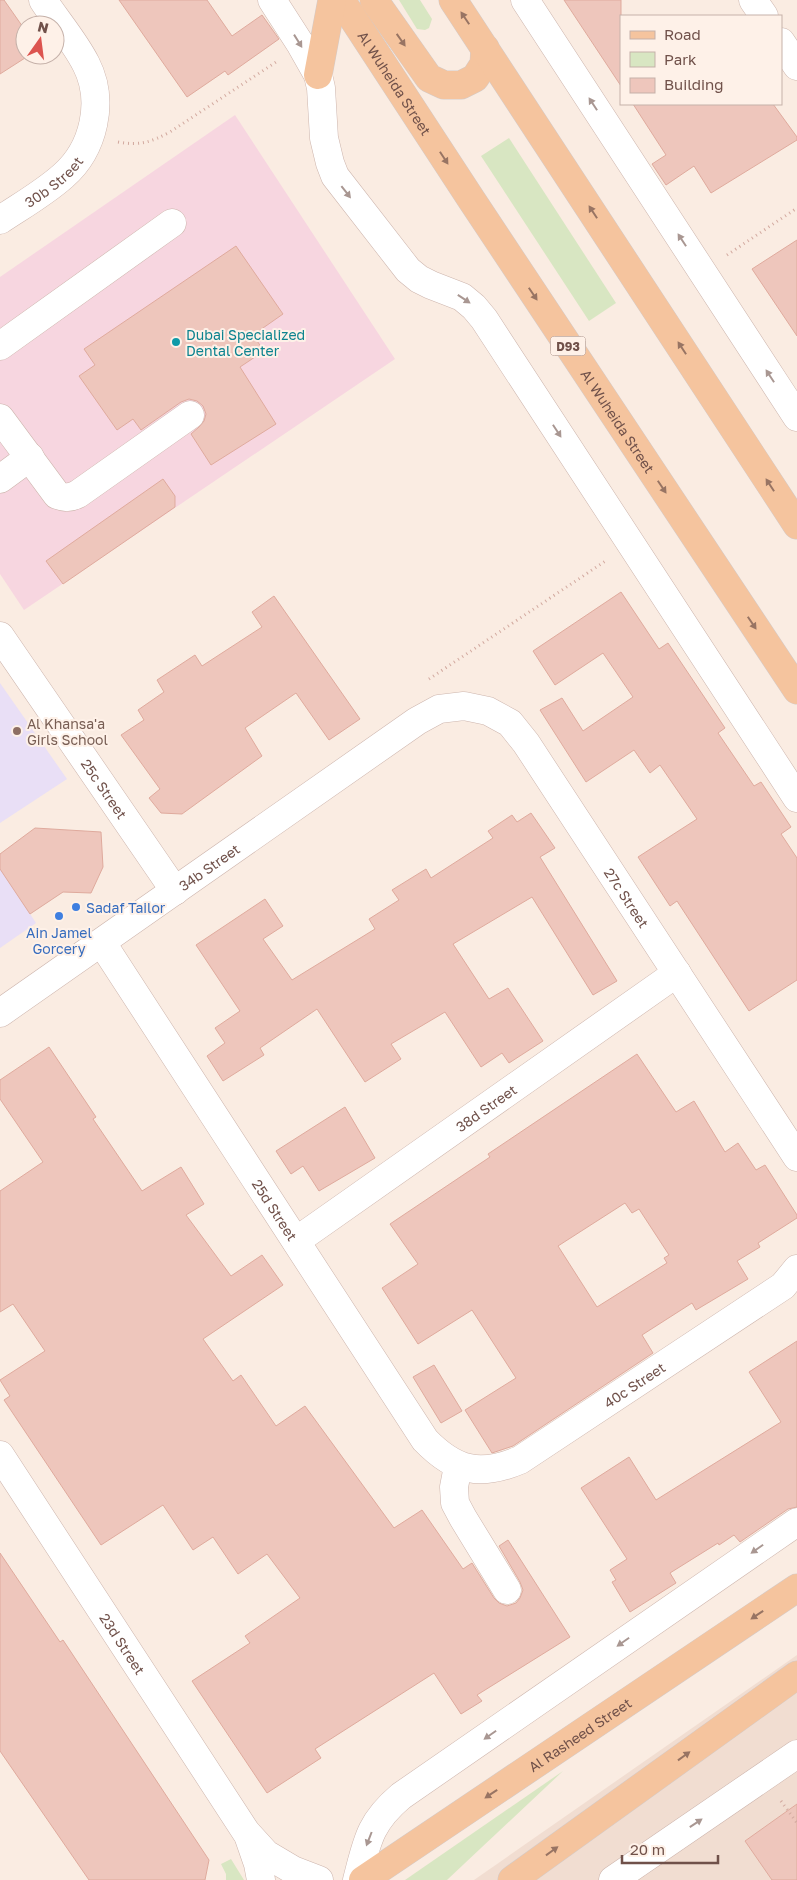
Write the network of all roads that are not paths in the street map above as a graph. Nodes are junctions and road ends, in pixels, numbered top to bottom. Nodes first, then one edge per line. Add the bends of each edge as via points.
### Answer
1 (42, 0) edge
2 (272, 0) edge
3 (332, 0) edge
4 (341, 0) edge
5 (374, 0) edge
6 (453, 0) edge
7 (525, 0) edge
8 (753, 0) edge
9 (763, 15) edge
10 (782, 44) edge
11 (485, 48) junction
12 (797, 66) edge
13 (318, 76) junction
14 (0, 220) edge
15 (172, 223) dead end
16 (0, 346) edge
17 (190, 415) dead end
18 (797, 417) edge
19 (1, 420) edge
20 (30, 458) junction
21 (0, 479) edge
22 (797, 525) edge
23 (0, 636) edge
24 (797, 690) edge
25 (417, 722) joint
26 (797, 798) edge
27 (175, 891) junction
28 (102, 942) junction
29 (677, 973) junction
30 (0, 1013) edge
31 (797, 1157) edge
32 (296, 1241) junction
33 (797, 1269) edge
34 (0, 1456) edge
35 (458, 1466) junction
36 (797, 1522) edge
37 (797, 1588) edge
38 (507, 1590) dead end
39 (797, 1675) edge
40 (797, 1754) edge
41 (246, 1832) junction
42 (261, 1880) edge
43 (319, 1880) edge
44 (357, 1880) edge
45 (363, 1880) edge
46 (512, 1880) edge
47 (613, 1880) edge

1 - 14 street, 30b Street via 86,63 95,96 92,130 86,148 63,176
2 -> 13 street
3 - 13 main road
4 -> 24 main road, Al Wuheida Street / D93
5 -> 11 main road via 429,78 444,86 460,85 475,78 484,64
11 -> 6 main road
18 -> 7 street
8 - 9 street
10 - 12 street
22 -> 11 main road
13 -> 26 street via 324,138 330,163 341,185 408,270 431,285 462,297 484,319
15 - 16 street
17 - 20 street via 71,498 57,495
19 - 20 street
20 - 21 street
23 - 27 street, 25c Street
25 - 27 street, 34b Street
25 - 29 street, 27c Street via 439,709 464,706 488,711 510,723 526,742
27 - 28 street, 34b Street
28 - 30 street, 34b Street
28 - 32 street, 25d Street
29 - 31 street, 27c Street
29 - 32 street, 38d Street
32 - 35 street, 25d Street via 425,1440 439,1455
33 - 35 street, 40c Street via 783,1286 520,1460 500,1469
34 - 41 street, 23d Street
35 - 38 street via 454,1487 456,1503
36 -> 44 street via 401,1796 373,1827
37 -> 45 main road, Al Rasheed Street
46 -> 39 main road
47 -> 40 street
41 - 42 street, 23d Street
41 - 43 street, 23d Street via 266,1854 292,1870

